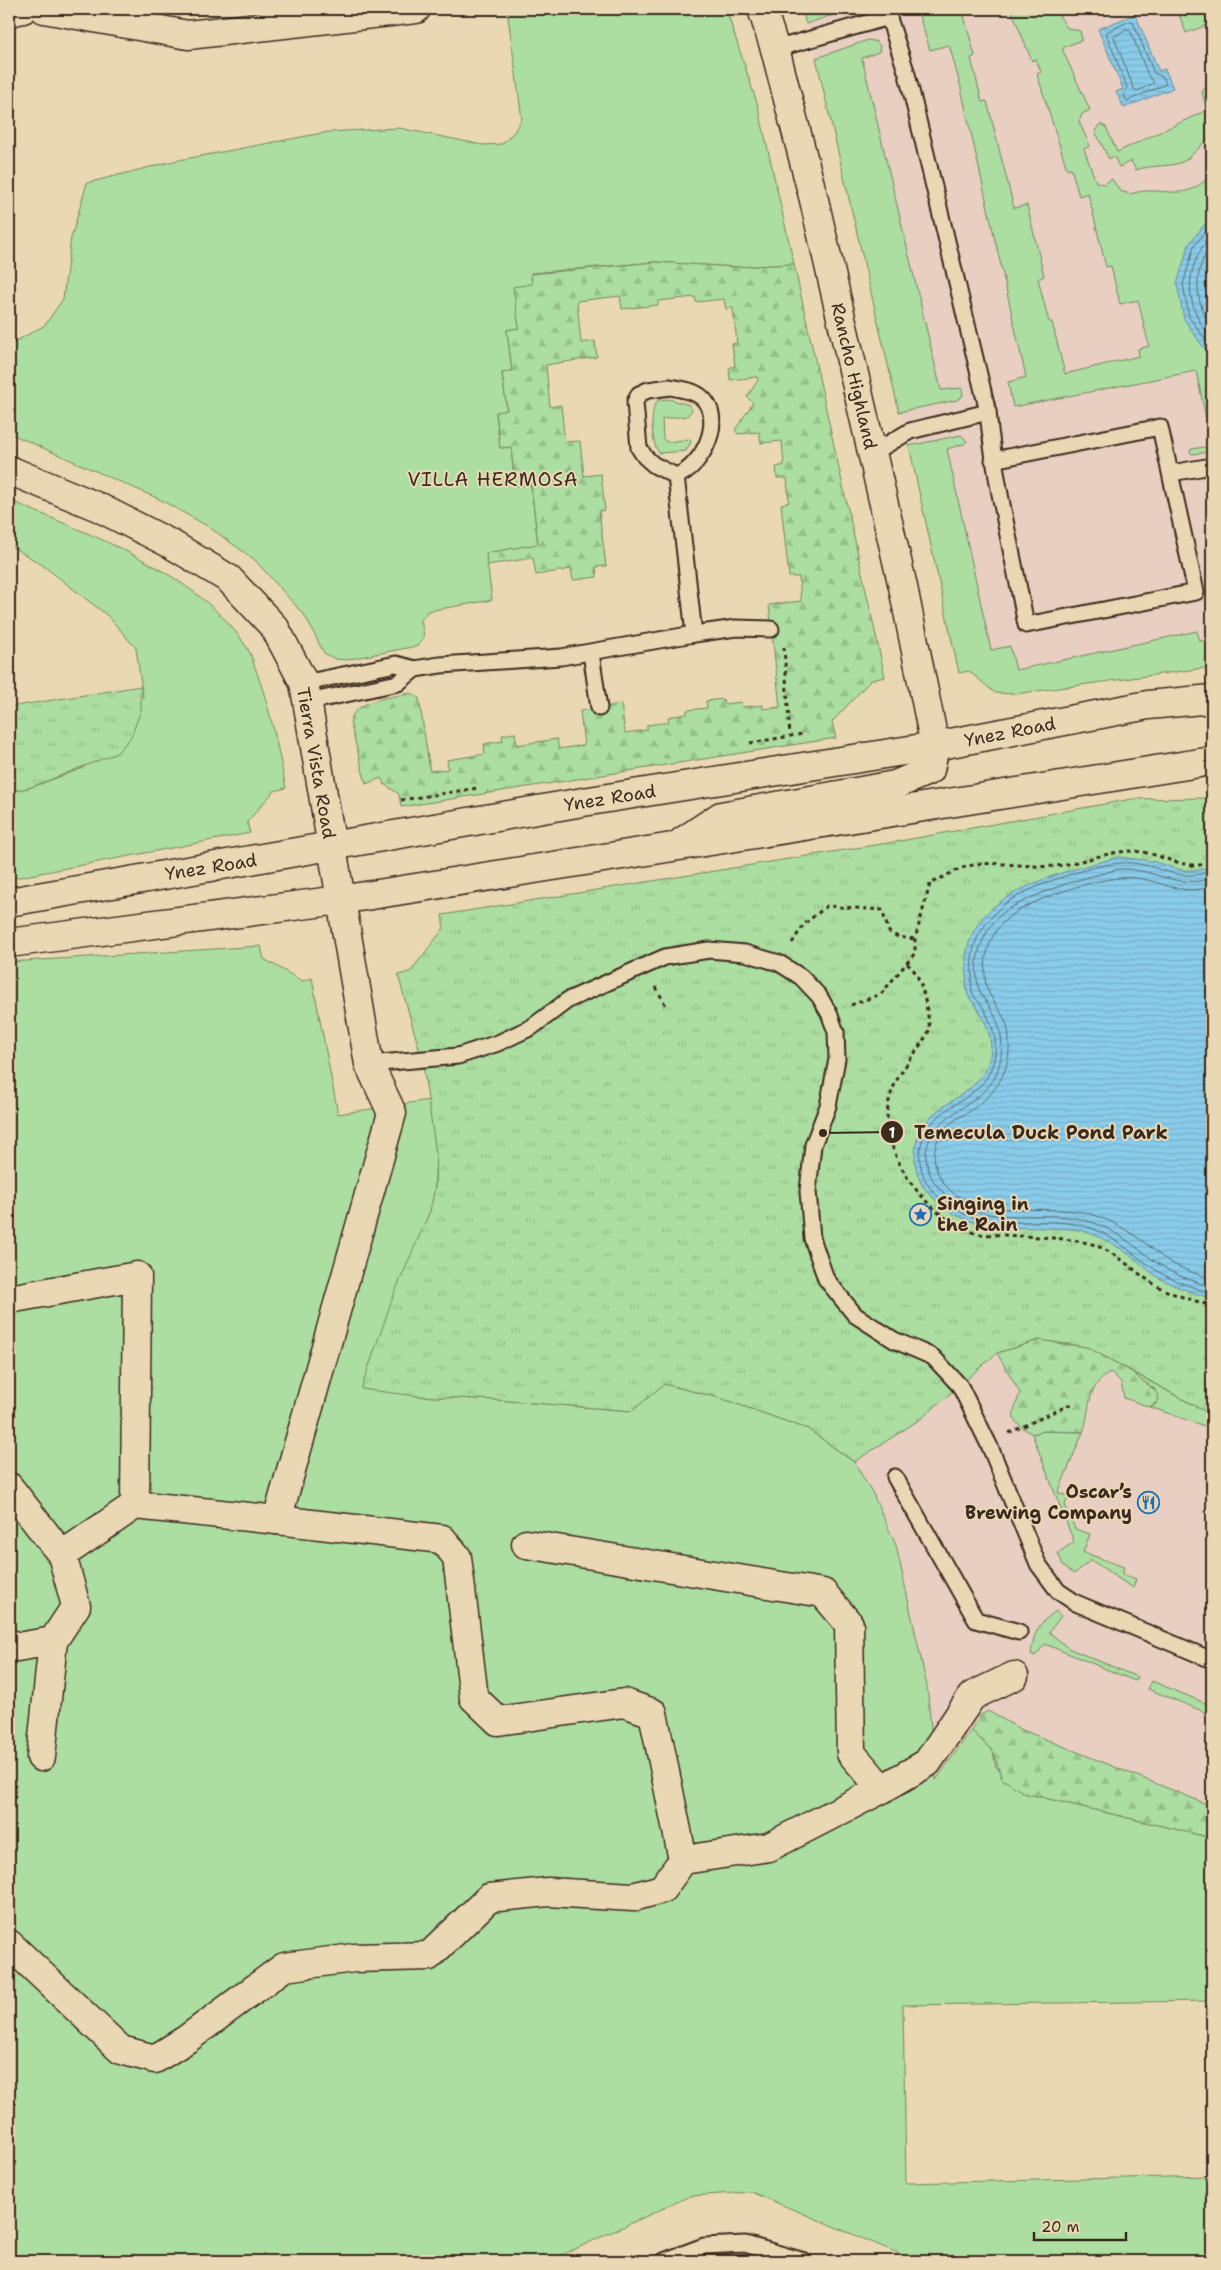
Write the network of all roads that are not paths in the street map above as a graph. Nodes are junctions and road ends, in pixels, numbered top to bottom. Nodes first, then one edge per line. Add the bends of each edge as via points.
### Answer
1 (23, 9) edge
2 (44, 9) edge
3 (401, 9) edge
4 (762, 9) edge
5 (9, 12) edge
6 (888, 13) edge
7 (775, 49) junction
8 (988, 412) junction
9 (871, 454) junction
10 (992, 460) junction
11 (1212, 466) edge
12 (9, 470) edge
13 (1171, 473) junction
14 (676, 476) junction
15 (771, 628) road end
16 (694, 634) junction
17 (591, 653) junction
18 (414, 669) junction
19 (306, 692) junction
20 (1212, 698) edge
21 (600, 708) dead end
22 (935, 746) junction
23 (1212, 761) edge
24 (675, 847) junction
25 (331, 848) junction
26 (340, 900) junction
27 (9, 902) edge
28 (9, 943) edge
29 (369, 1064) junction
30 (9, 1299) edge
31 (895, 1477) dead end
32 (9, 1487) edge
33 (135, 1505) junction
34 (278, 1520) junction
35 (526, 1544) dead end
36 (62, 1555) junction
37 (1019, 1632) dead end
38 (53, 1641) junction
39 (9, 1643) edge
40 (1212, 1660) edge
41 (1014, 1676) dead end
42 (41, 1757) dead end
43 (882, 1789) junction
44 (683, 1860) junction
45 (9, 1944) edge
46 (664, 2261) edge
47 (804, 2261) edge

1 - 5 street
2 - 3 street via 188,35
4 - 7 street, Rancho Highland
6 - 7 lane
6 - 8 lane via 907,74
7 - 9 street, Rancho Highland via 814,200
8 - 9 lane via 910,431
8 - 10 lane
9 - 22 street, Rancho Highland via 904,587
10 - 13 lane via 1160,427
10 - 13 lane via 1026,625 1196,592
11 - 13 lane
12 - 19 street, Tierra Vista Road via 98,507 171,544 229,579 275,628
14 - 14 lane via 685,473 705,448 711,414 705,401 687,390 670,387 648,390 639,394 635,402 639,448 654,465
14 - 16 lane
15 - 16 lane via 736,628
16 - 17 lane
17 - 18 lane
17 - 21 lane
18 - 19 lane via 396,664
18 - 19 lane via 398,683
19 - 25 street, Tierra Vista Road
20 - 22 street, Ynez Road via 1148,705
22 - 24 street via 930,770 895,785 721,816
22 - 25 street, Ynez Road via 584,802
23 - 24 street
24 - 26 street
25 - 26 street, Tierra Vista Road
25 - 27 street, Ynez Road
26 - 28 street
26 - 29 street, Tierra Vista Road
29 - 34 street, Tierra Vista Road via 392,1113
29 - 40 lane via 458,1056 498,1043 532,1027 568,1000 665,957 708,950 745,953 779,963 802,977 819,996 836,1032 837,1059 828,1106 813,1145 808,1191 812,1238 826,1279 855,1315 894,1340 933,1357 960,1386 1042,1573 1058,1591 1076,1603
30 - 33 street via 137,1276
31 - 37 lane via 976,1620
32 - 36 street
33 - 34 street
33 - 36 street
34 - 44 street via 442,1539 457,1557 474,1698 498,1721 624,1703 653,1713
35 - 43 street via 823,1593 849,1624 851,1752
36 - 38 street via 76,1606
38 - 39 street via 17,1647
38 - 42 street
41 - 43 street via 972,1696 928,1763
43 - 44 street via 769,1847
44 - 45 street via 662,1889 633,1896 548,1892 488,1898 429,1956 354,1958 284,1968 155,2059 121,2050
46 - 47 lane via 704,2246 745,2244

